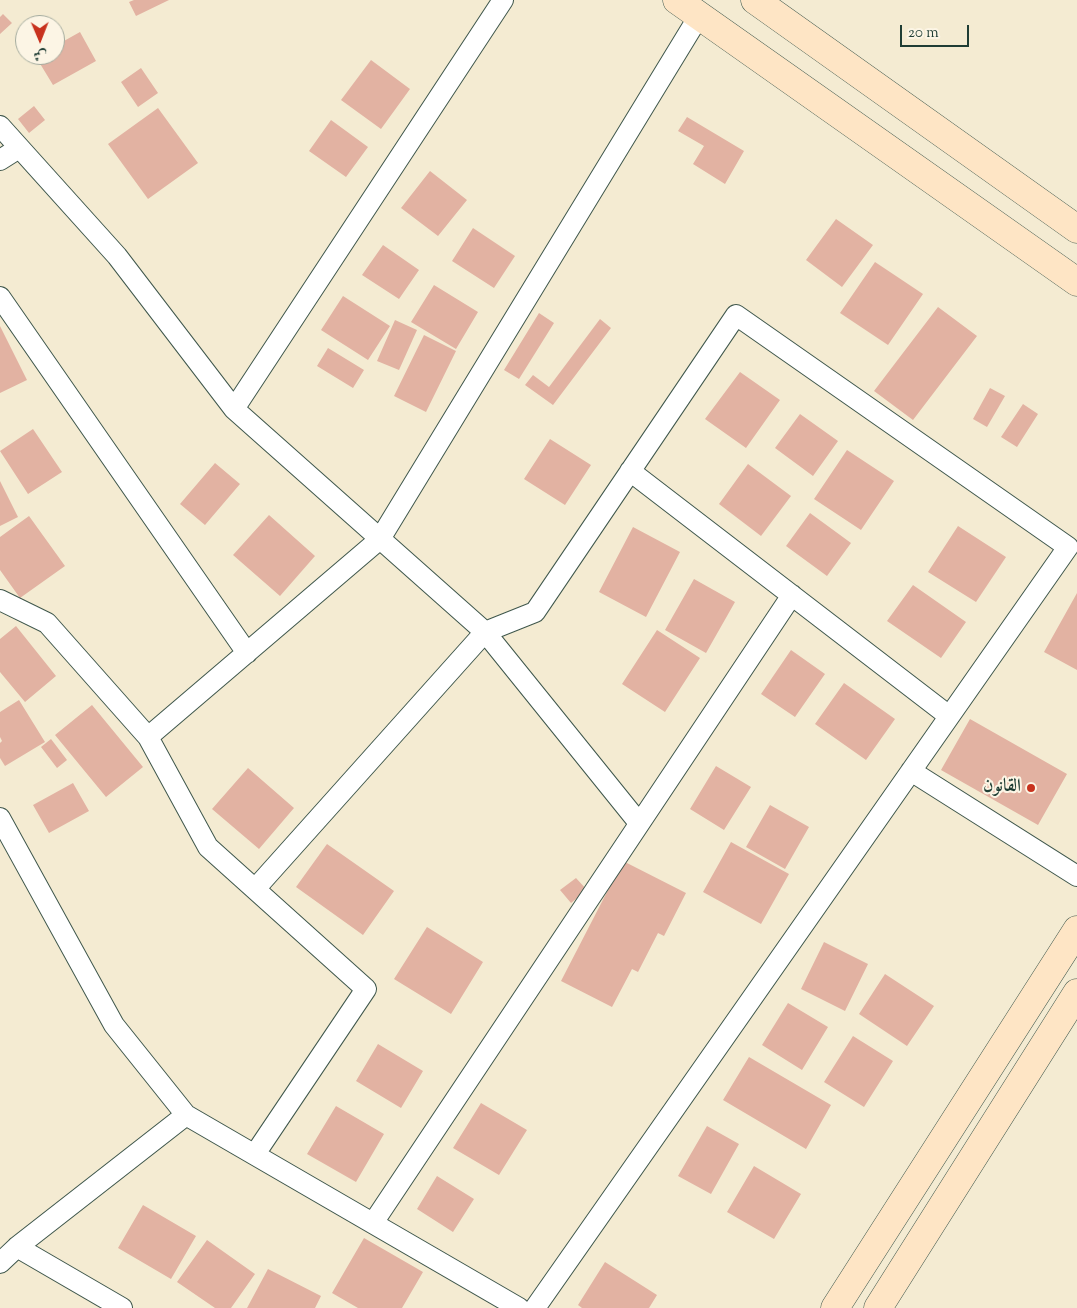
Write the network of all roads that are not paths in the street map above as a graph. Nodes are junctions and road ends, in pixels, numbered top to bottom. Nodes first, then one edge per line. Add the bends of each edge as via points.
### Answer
1 (503, 0) edge
2 (677, 0) edge
3 (755, 0) edge
4 (699, 16) junction
5 (0, 126) edge
6 (19, 148) junction
7 (0, 160) edge
8 (1077, 229) edge
9 (1077, 282) edge
10 (0, 297) edge
11 (234, 409) junction
12 (630, 471) junction
13 (380, 539) junction
14 (792, 595) junction
15 (0, 600) edge
16 (486, 632) junction
17 (247, 653) junction
18 (950, 716) junction
19 (148, 737) junction
20 (911, 771) junction
21 (0, 818) edge
22 (639, 823) junction
23 (1077, 876) edge
24 (255, 889) junction
25 (1077, 930) edge
26 (1077, 993) edge
27 (186, 1115) junction
28 (255, 1154) junction
29 (373, 1223) junction
30 (17, 1247) junction
31 (0, 1262) edge
32 (122, 1308) edge
33 (519, 1308) edge
34 (535, 1308) edge
35 (835, 1308) edge
36 (878, 1308) edge

1 - 11 street
2 - 4 main road
3 - 8 main road
4 - 9 main road
4 - 13 street
5 - 6 street
6 - 7 street
6 - 11 street via 117,256
10 - 17 street
11 - 13 street
12 - 14 street
12 - 16 street via 535,612
12 - 18 street via 736,315 1068,547
13 - 16 street
13 - 17 street
14 - 18 street
14 - 22 street
15 - 19 street via 47,622
16 - 22 street
16 - 24 street
17 - 19 street
18 - 20 street
19 - 24 street via 208,847
20 - 23 street
20 - 34 street
21 - 27 street via 114,1026
22 - 29 street
24 - 28 street via 366,989
25 - 35 main road
26 - 36 main road
27 - 28 street
27 - 30 street
28 - 29 street
29 - 33 street
30 - 31 street
30 - 32 street

